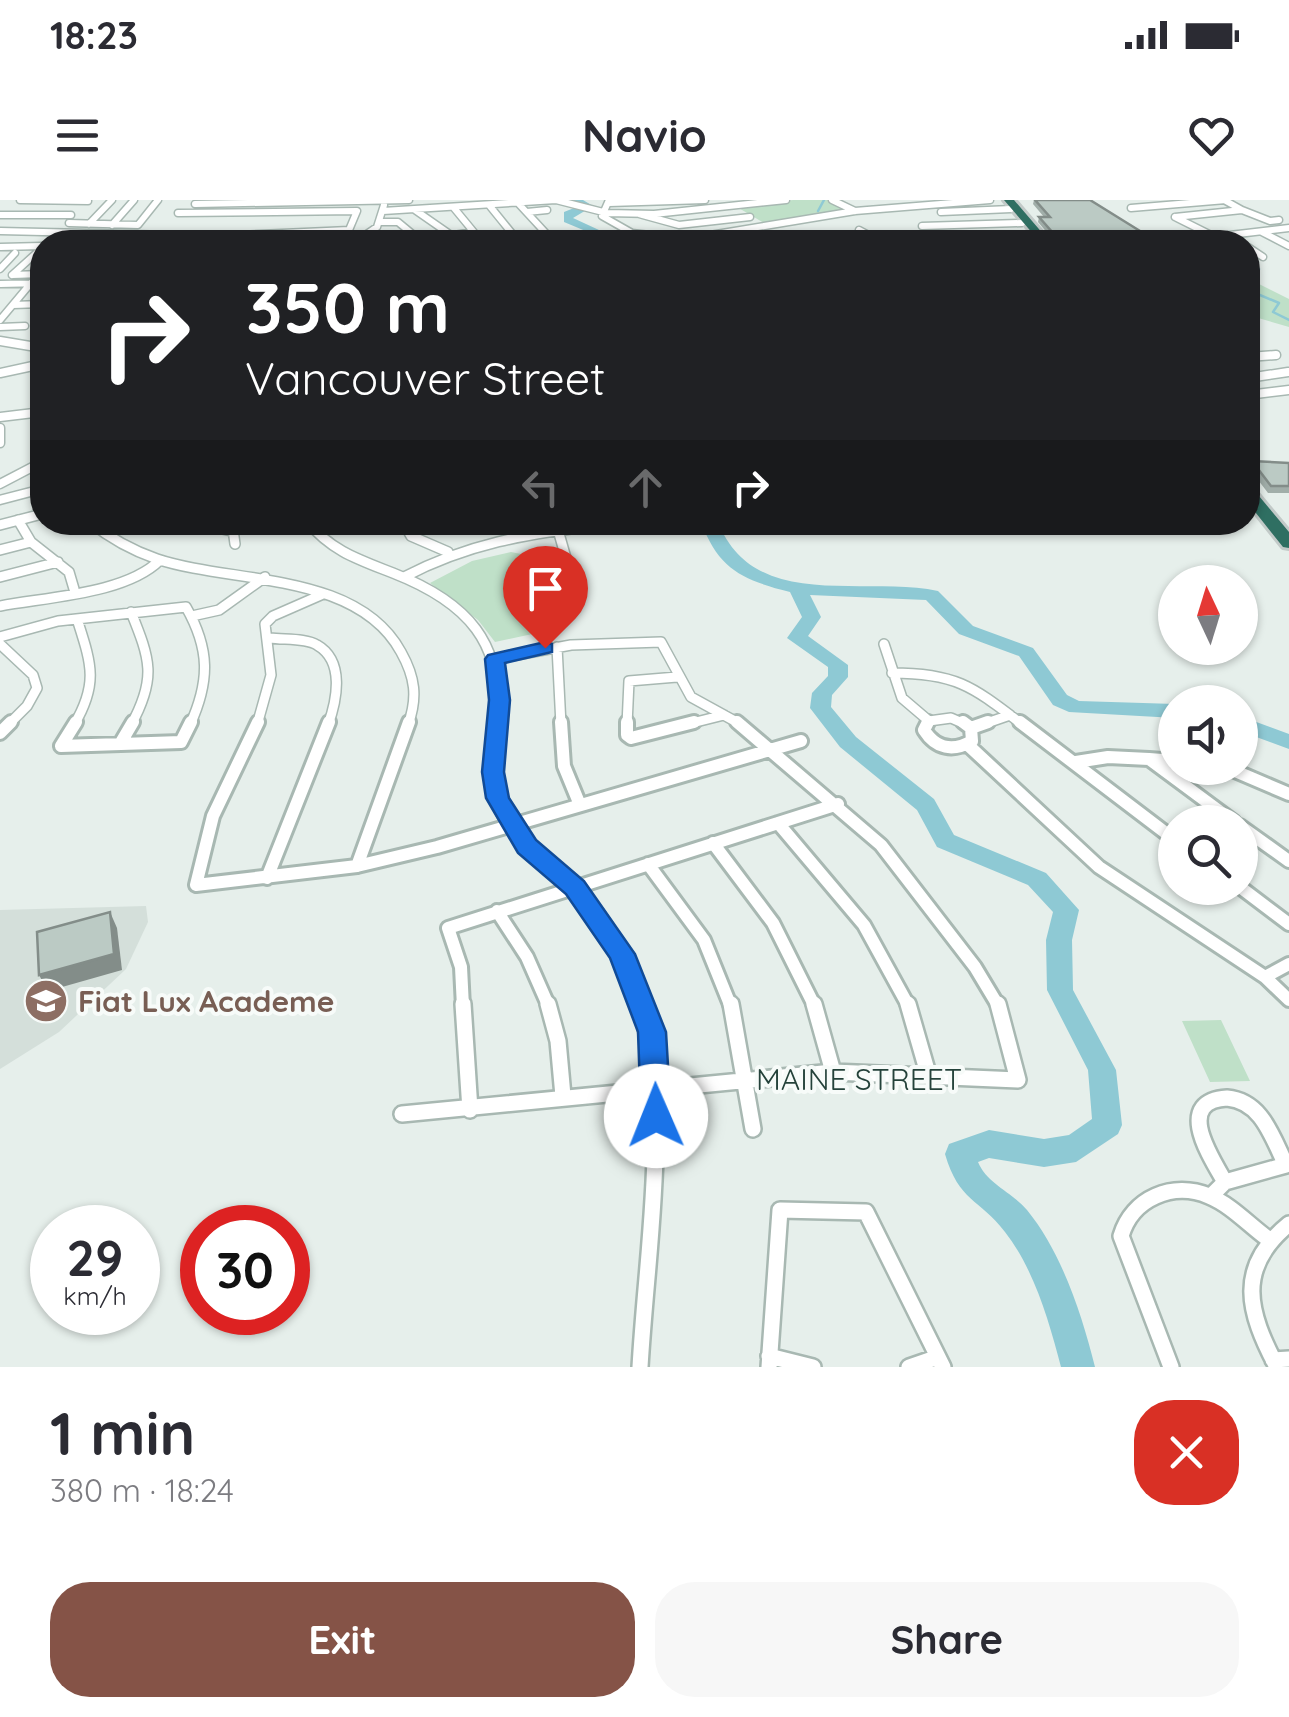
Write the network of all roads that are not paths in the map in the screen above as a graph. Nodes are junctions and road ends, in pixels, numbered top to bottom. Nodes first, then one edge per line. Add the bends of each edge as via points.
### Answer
1 (20, 200) edge
2 (88, 200) edge
3 (112, 200) edge
4 (134, 200) edge
5 (158, 200) edge
6 (245, 200) edge
7 (409, 200) edge
8 (705, 200) edge
9 (786, 200) edge
10 (832, 200) edge
11 (867, 200) edge
12 (990, 200) edge
13 (1020, 200) edge
14 (1146, 200) edge
15 (1225, 200) edge
16 (319, 201) edge
17 (350, 201) edge
18 (384, 201) edge
19 (962, 201) edge
20 (288, 202) edge
21 (609, 202) edge
22 (518, 203) junction
23 (196, 204) dead end
24 (237, 204) junction
25 (489, 206) junction
26 (1156, 206) junction
27 (733, 207) junction
28 (10, 208) junction
29 (78, 208) junction
30 (454, 208) junction
31 (1132, 208) dead end
32 (887, 209) junction
33 (415, 210) junction
34 (547, 210) dead end
35 (1013, 210) edge
36 (1242, 210) junction
37 (340, 211) junction
38 (383, 211) junction
39 (855, 211) junction
40 (247, 212) junction
41 (266, 212) junction
42 (284, 212) junction
43 (304, 212) junction
44 (322, 212) junction
45 (527, 212) junction
46 (603, 212) junction
47 (178, 213) dead end
48 (639, 214) junction
49 (0, 215) edge
50 (226, 215) junction
51 (71, 216) junction
52 (892, 216) dead end
53 (750, 217) junction
54 (194, 218) dead end
55 (1278, 220) dead end
56 (380, 222) junction
57 (763, 224) junction
58 (922, 226) dead end
59 (0, 227) edge
60 (64, 227) junction
61 (217, 227) dead end
62 (1196, 228) junction
63 (1289, 228) edge
64 (110, 229) junction
65 (44, 230) edge
66 (61, 230) edge
67 (74, 230) edge
68 (90, 230) edge
69 (105, 230) edge
70 (114, 230) edge
71 (216, 230) edge
72 (236, 230) edge
73 (255, 230) edge
74 (274, 230) edge
75 (297, 230) edge
76 (311, 230) edge
77 (330, 230) edge
78 (349, 230) edge
79 (373, 230) edge
80 (408, 230) edge
81 (443, 230) edge
82 (471, 230) edge
83 (508, 230) edge
84 (543, 230) edge
85 (627, 230) edge
86 (733, 230) edge
87 (1031, 230) edge
88 (1191, 230) edge
89 (1201, 230) edge
90 (1260, 230) joint
91 (9, 231) junction
92 (27, 231) junction
93 (30, 231) edge
94 (0, 239) edge
95 (30, 246) edge
96 (1289, 246) edge
97 (0, 250) edge
98 (12, 250) junction
99 (1260, 255) edge
100 (1263, 257) dead end
101 (30, 261) edge
102 (30, 261) edge
103 (24, 263) junction
104 (30, 263) edge
105 (0, 269) edge
106 (30, 283) edge
107 (0, 284) edge
108 (30, 284) edge
109 (22, 294) junction
110 (30, 294) edge
111 (13, 305) junction
112 (30, 306) edge
113 (0, 323) edge
114 (25, 326) dead end
115 (21, 339) dead end
116 (0, 341) edge
117 (30, 346) edge
118 (1276, 355) dead end
119 (1260, 356) edge
120 (30, 367) edge
121 (1288, 372) edge
122 (0, 373) edge
123 (1260, 376) edge
124 (1289, 390) edge
125 (1260, 394) edge
126 (30, 413) edge
127 (0, 417) edge
128 (0, 428) edge
129 (0, 443) edge
130 (30, 468) edge
131 (0, 484) edge
132 (30, 492) edge
133 (1260, 496) edge
134 (0, 500) edge
135 (1260, 508) edge
136 (30, 517) edge
137 (18, 520) junction
138 (0, 524) edge
139 (1289, 530) edge
140 (106, 535) edge
141 (233, 535) edge
142 (321, 535) edge
143 (410, 535) edge
144 (524, 535) edge
145 (559, 535) edge
146 (31, 542) junction
147 (1289, 543) edge
148 (234, 544) dead end
149 (0, 550) edge
150 (448, 552) junction
151 (160, 560) junction
152 (58, 562) junction
153 (0, 577) edge
154 (265, 577) junction
155 (404, 577) junction
156 (572, 579) dead end
157 (74, 590) junction
158 (321, 595) junction
159 (0, 606) edge
160 (132, 612) junction
161 (192, 616) junction
162 (77, 619) junction
163 (270, 638) junction
164 (0, 640) edge
165 (884, 644) dead end
166 (556, 647) junction
167 (495, 659) junction
168 (892, 674) junction
169 (676, 677) junction
170 (724, 715) junction
171 (1010, 715) junction
172 (928, 721) junction
173 (971, 728) junction
174 (0, 733) edge
175 (802, 740) dead end
176 (120, 744) junction
177 (968, 745) junction
178 (771, 748) junction
179 (1149, 759) junction
180 (1158, 760) edge
181 (1076, 762) junction
182 (1258, 781) edge
183 (1289, 794) edge
184 (838, 804) junction
185 (580, 805) junction
186 (1211, 805) edge
187 (778, 823) junction
188 (511, 825) junction
189 (1158, 827) edge
190 (1258, 839) edge
191 (713, 843) junction
192 (1289, 861) edge
193 (648, 864) junction
194 (356, 866) junction
195 (266, 878) junction
196 (575, 888) junction
197 (1258, 901) edge
198 (498, 911) junction
199 (1289, 924) edge
200 (1289, 964) edge
201 (1265, 977) junction
202 (1289, 1000) edge
203 (833, 1072) junction
204 (929, 1076) junction
205 (746, 1078) junction
206 (656, 1086) junction
207 (563, 1096) junction
208 (470, 1110) junction
209 (402, 1114) dead end
210 (754, 1129) dead end
211 (1288, 1166) edge
212 (1225, 1182) junction
213 (1211, 1196) junction
214 (1289, 1224) edge
215 (1266, 1238) junction
216 (769, 1362) edge
217 (941, 1362) edge
218 (1280, 1362) edge
219 (640, 1367) edge
220 (812, 1367) edge
221 (910, 1367) edge
222 (1171, 1367) edge

1 - 2 street
1 - 28 street
2 - 29 street
3 - 68 street
4 - 64 street
5 - 64 street via 138,225
6 - 24 street
7 - 18 street
8 - 21 street
9 - 27 street
10 - 39 street
11 - 32 street
12 - 19 street
13 - 35 highway
14 - 26 street
15 - 26 street
15 - 36 street
16 - 17 street
16 - 20 street
17 - 18 street
18 - 38 street
19 - 32 street
20 - 24 street
21 - 46 street
22 - 25 street
22 - 45 street
22 - 46 street via 556,200
23 - 24 street
25 - 30 street
25 - 83 street
26 - 31 street
27 - 48 street
27 - 53 street
28 - 29 street
28 - 49 street
29 - 51 street
30 - 33 street
30 - 82 street
32 - 39 street
33 - 38 street
33 - 81 street
34 - 45 street
35 - 52 street
35 - 58 street
35 - 87 highway
36 - 55 street
36 - 62 street via 1174,217
37 - 44 street
37 - 77 street
37 - 78 street via 357,211
38 - 56 street
39 - 57 street
40 - 41 street
40 - 50 street
40 - 72 street
41 - 42 street
41 - 73 street
42 - 43 street
42 - 74 street
43 - 44 street
43 - 75 street
44 - 76 street
45 - 84 street
46 - 48 street
46 - 85 street
47 - 50 street
48 - 53 street via 674,226
49 - 51 street
50 - 54 street
51 - 60 street
53 - 57 street
56 - 79 street
56 - 80 street
57 - 86 street
59 - 60 street
59 - 91 street
60 - 65 street
60 - 66 street
60 - 67 street
61 - 71 street
62 - 88 street
62 - 89 street
63 - 90 street
64 - 69 street
64 - 70 street
90 - 96 street
91 - 92 street
91 - 94 street
92 - 93 street
92 - 98 street
95 - 98 street
97 - 98 street
98 - 105 street
99 - 100 street
101 - 103 street
102 - 103 street
103 - 104 street via 15,272
106 - 107 street
108 - 109 street
109 - 110 street
109 - 111 street
111 - 112 street
111 - 113 street
113 - 114 street
115 - 116 street
116 - 117 street
118 - 119 street
120 - 122 street
121 - 123 street
124 - 125 street
126 - 127 street
128 - 129 street
130 - 131 street
132 - 134 street
133 - 139 highway
135 - 147 highway
136 - 137 street
137 - 138 street
137 - 146 street
140 - 151 street
141 - 148 street
142 - 155 street via 339,552
143 - 150 street
144 - 150 street
145 - 156 street
146 - 149 street
146 - 152 street
150 - 155 street
151 - 154 street
151 - 157 street via 136,578
152 - 153 street
152 - 157 street via 70,572
154 - 158 street
154 - 161 street via 219,610
155 - 167 street via 449,604
157 - 159 street
158 - 163 street via 268,619
158 - 194 street via 390,633 414,675 414,708
160 - 161 street via 184,606
160 - 162 street
160 - 176 street via 152,662 148,696
161 - 176 street via 208,670 205,694 181,742
162 - 164 street
162 - 176 street via 94,672 91,700 60,746
163 - 195 street via 315,644 331,657 338,690
163 - 195 street via 266,708 211,820 196,885
164 - 174 street via 38,688
165 - 168 street
166 - 167 street
166 - 169 street via 662,642
166 - 185 street via 564,679 560,755
167 - 188 street via 493,772
168 - 171 street via 950,677
168 - 172 street via 902,702
169 - 170 street via 691,697
169 - 170 street via 629,681 630,738
170 - 178 street
171 - 173 street
171 - 181 street
172 - 173 street via 949,717
172 - 177 street via 924,730 936,744
173 - 177 street
175 - 178 street
177 - 201 street via 1099,867
178 - 184 street
178 - 185 street
179 - 180 street
179 - 181 street
179 - 186 street
181 - 189 street
182 - 183 street
184 - 187 street
184 - 204 street, MAINE STREET via 882,845 975,966 999,1006 1018,1080
185 - 188 street
187 - 191 street
187 - 204 street via 887,963 916,1026
188 - 194 street
188 - 196 street
190 - 192 street
191 - 193 street
191 - 203 street via 756,894 797,964 822,1018
193 - 196 street
193 - 205 street via 704,940 731,1005
194 - 195 street
196 - 198 street
196 - 206 street via 622,954 640,994 652,1032
197 - 199 street
198 - 207 street via 546,990 560,1037
198 - 208 street via 448,928 461,967
200 - 201 street
201 - 202 street
203 - 204 street, MAINE STREET
203 - 205 street, MAINE STREET
205 - 206 street, MAINE STREET
205 - 210 street
206 - 207 street, MAINE STREET
206 - 219 street
207 - 208 street, MAINE STREET
208 - 209 street, MAINE STREET
211 - 212 street
211 - 212 street via 1248,1103 1230,1096 1211,1099 1198,1111 1197,1124
212 - 213 street
213 - 215 street
213 - 222 street via 1154,1196 1123,1220 1121,1236
214 - 215 street
215 - 218 street via 1252,1274 1252,1300 1256,1324
216 - 217 street via 780,1210 866,1212
216 - 220 street
217 - 221 street

